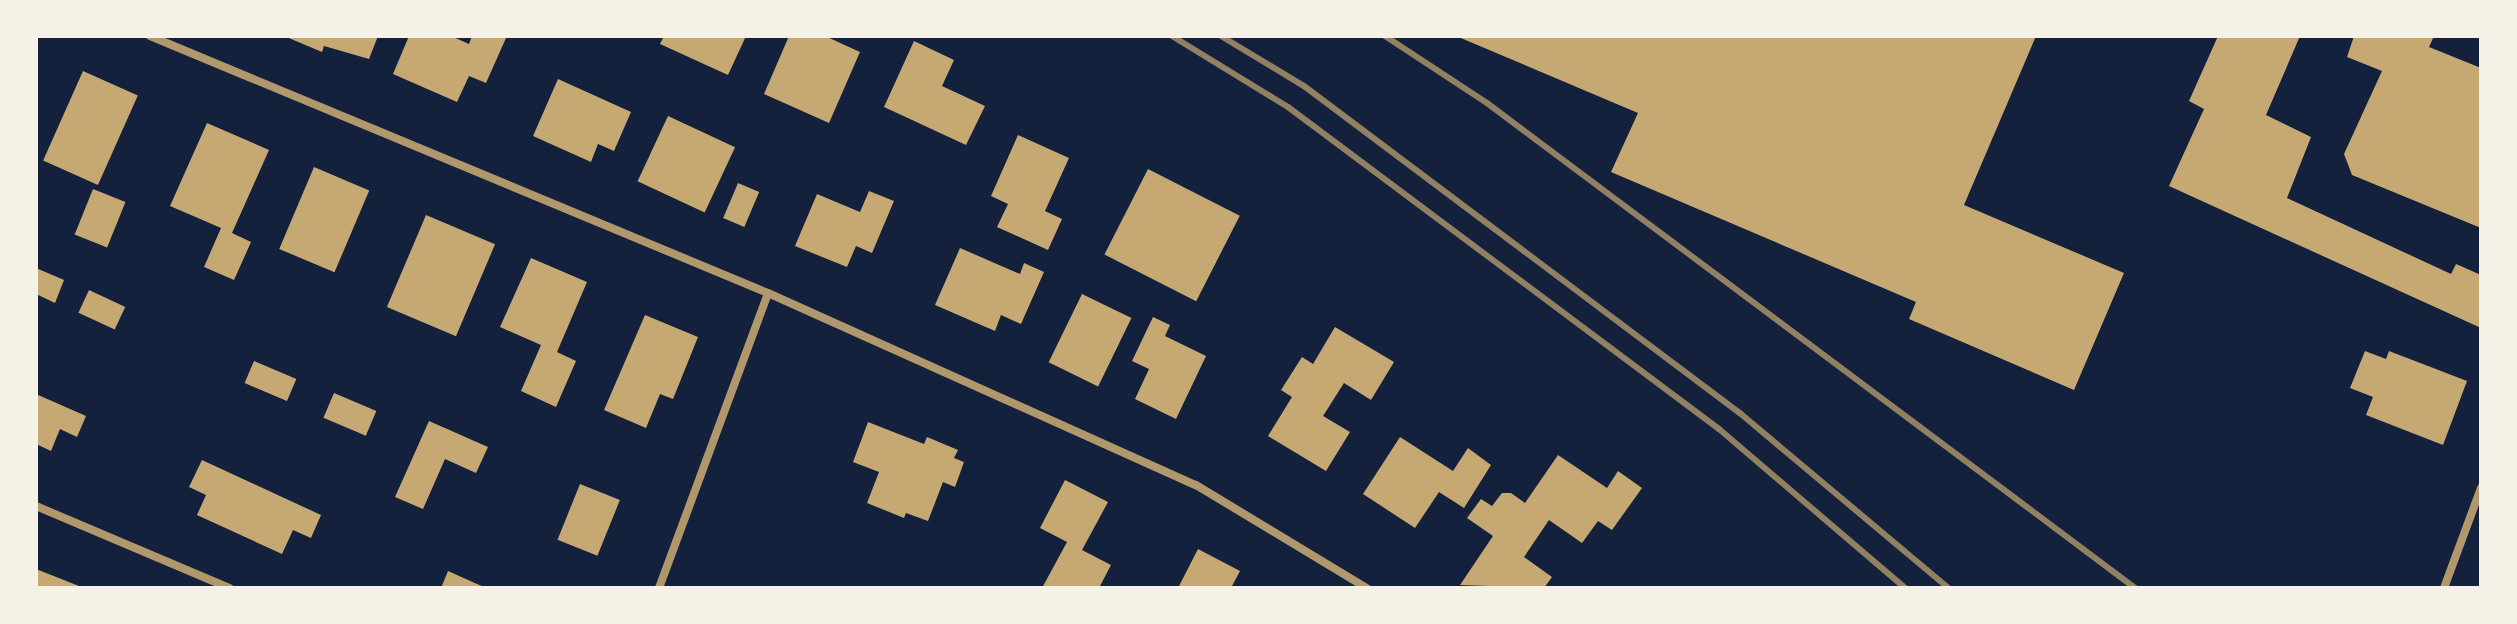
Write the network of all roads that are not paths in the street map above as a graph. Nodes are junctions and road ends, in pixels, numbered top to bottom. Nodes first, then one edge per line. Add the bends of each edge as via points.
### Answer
1 (150, 36) edge
2 (768, 293) junction
3 (2481, 488) edge
4 (36, 506) edge
5 (229, 588) edge
6 (659, 588) edge
7 (1367, 588) edge
8 (2444, 588) edge

1 - 2 street
2 - 6 street
2 - 7 street via 1196,485
3 - 8 street
4 - 5 street

